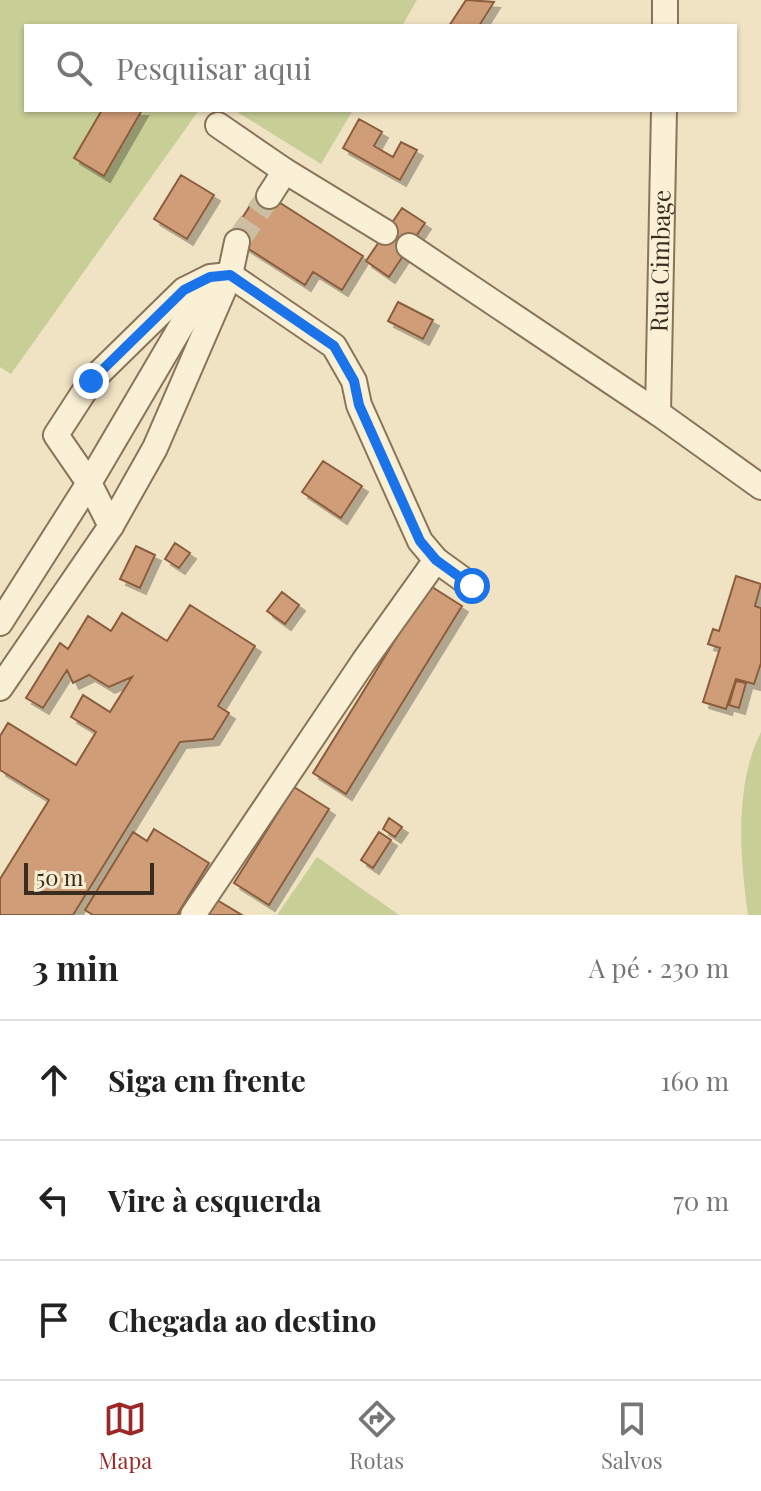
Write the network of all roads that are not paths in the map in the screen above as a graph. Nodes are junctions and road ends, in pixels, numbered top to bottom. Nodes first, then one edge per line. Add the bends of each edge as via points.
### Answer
1 (665, 0) edge
2 (665, 24) edge
3 (664, 112) edge
4 (218, 125) dead end
5 (285, 171) junction
6 (269, 196) tunnel mouth
7 (385, 232) dead end
8 (409, 246) dead end
9 (220, 276) junction
10 (658, 413) junction
11 (89, 483) junction
12 (761, 487) edge
13 (111, 526) junction
14 (436, 560) junction
15 (472, 586) dead end
16 (0, 623) edge
17 (0, 688) edge
18 (193, 915) edge

1 - 2 street
3 - 10 street, Rua Cimbage
4 - 5 street
5 - 6 street
5 - 7 street
8 - 10 street
9 - 11 street
9 - 11 street via 184,290 91,381 56,435
9 - 13 street via 155,448
9 - 14 street via 334,346 354,381 359,405 420,541
10 - 12 street
11 - 13 street
11 - 16 street
13 - 17 street
14 - 15 street
14 - 18 street

